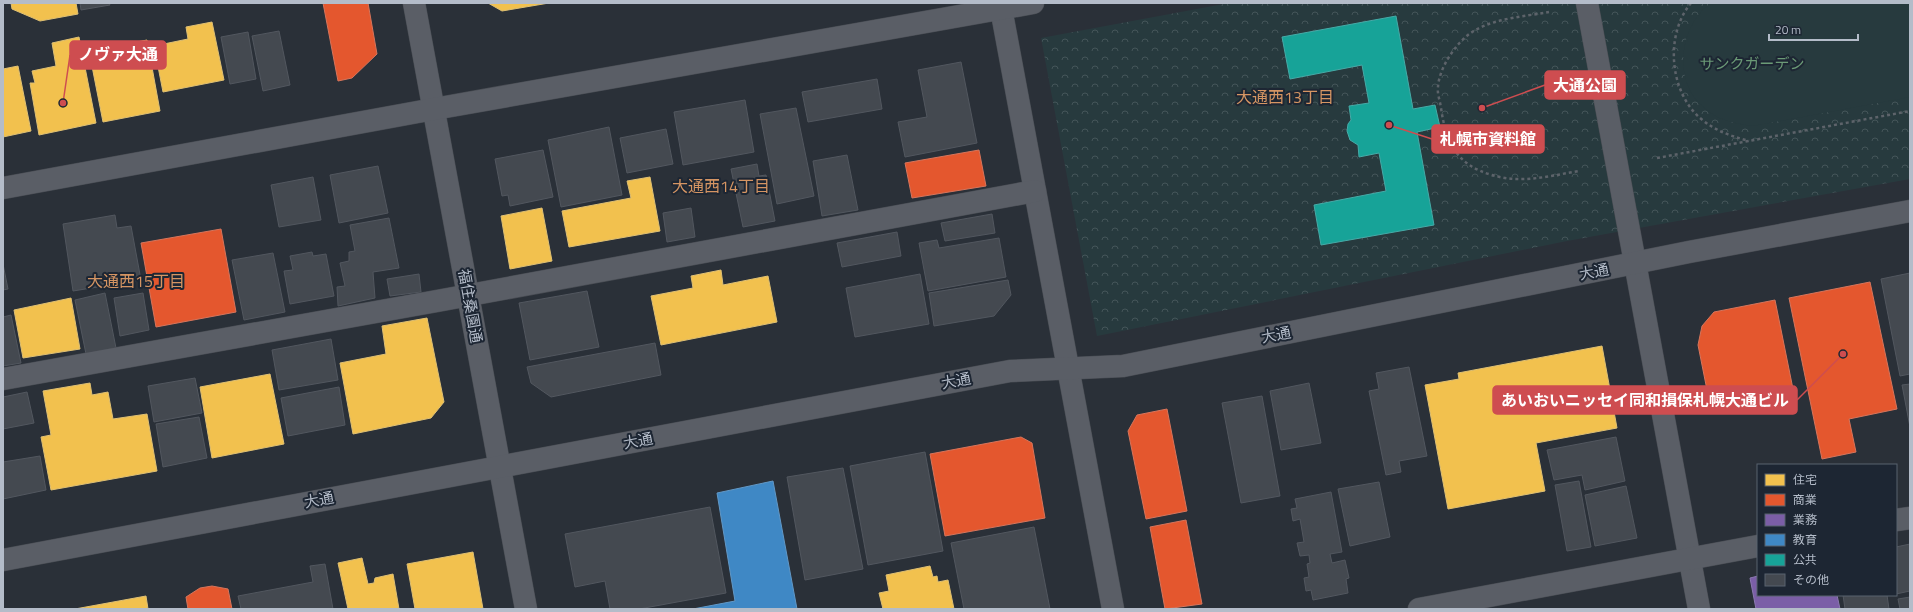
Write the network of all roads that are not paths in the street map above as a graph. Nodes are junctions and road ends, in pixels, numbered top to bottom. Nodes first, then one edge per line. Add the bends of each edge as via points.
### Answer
1 (414, 3) edge
2 (1033, 3) edge
3 (1587, 3) edge
4 (1001, 6) edge
5 (434, 108) junction
6 (3, 188) edge
7 (1035, 191) junction
8 (1910, 211) edge
9 (1634, 264) junction
10 (468, 296) junction
11 (1068, 367) junction
12 (3, 379) edge
13 (500, 466) junction
14 (1910, 518) edge
15 (1897, 520) edge
16 (1757, 546) edge
17 (1690, 559) junction
18 (3, 560) edge
19 (526, 609) edge
20 (1113, 609) edge
21 (1419, 609) edge
22 (1699, 609) edge

1 - 5 street, 福住桑園通
2 - 4 street
3 - 9 street
4 - 5 street
4 - 7 street
5 - 6 street
5 - 10 street, 福住桑園通
7 - 10 street
7 - 11 street
8 - 9 street, 大通
9 - 11 street, 大通 via 1123,366
9 - 17 street
10 - 12 street
10 - 13 street, 福住桑園通
11 - 13 street, 大通 via 1010,371
11 - 20 street
13 - 18 street, 大通
13 - 19 street, 福住桑園通
14 - 15 street
16 - 17 street
17 - 21 street
17 - 22 street

